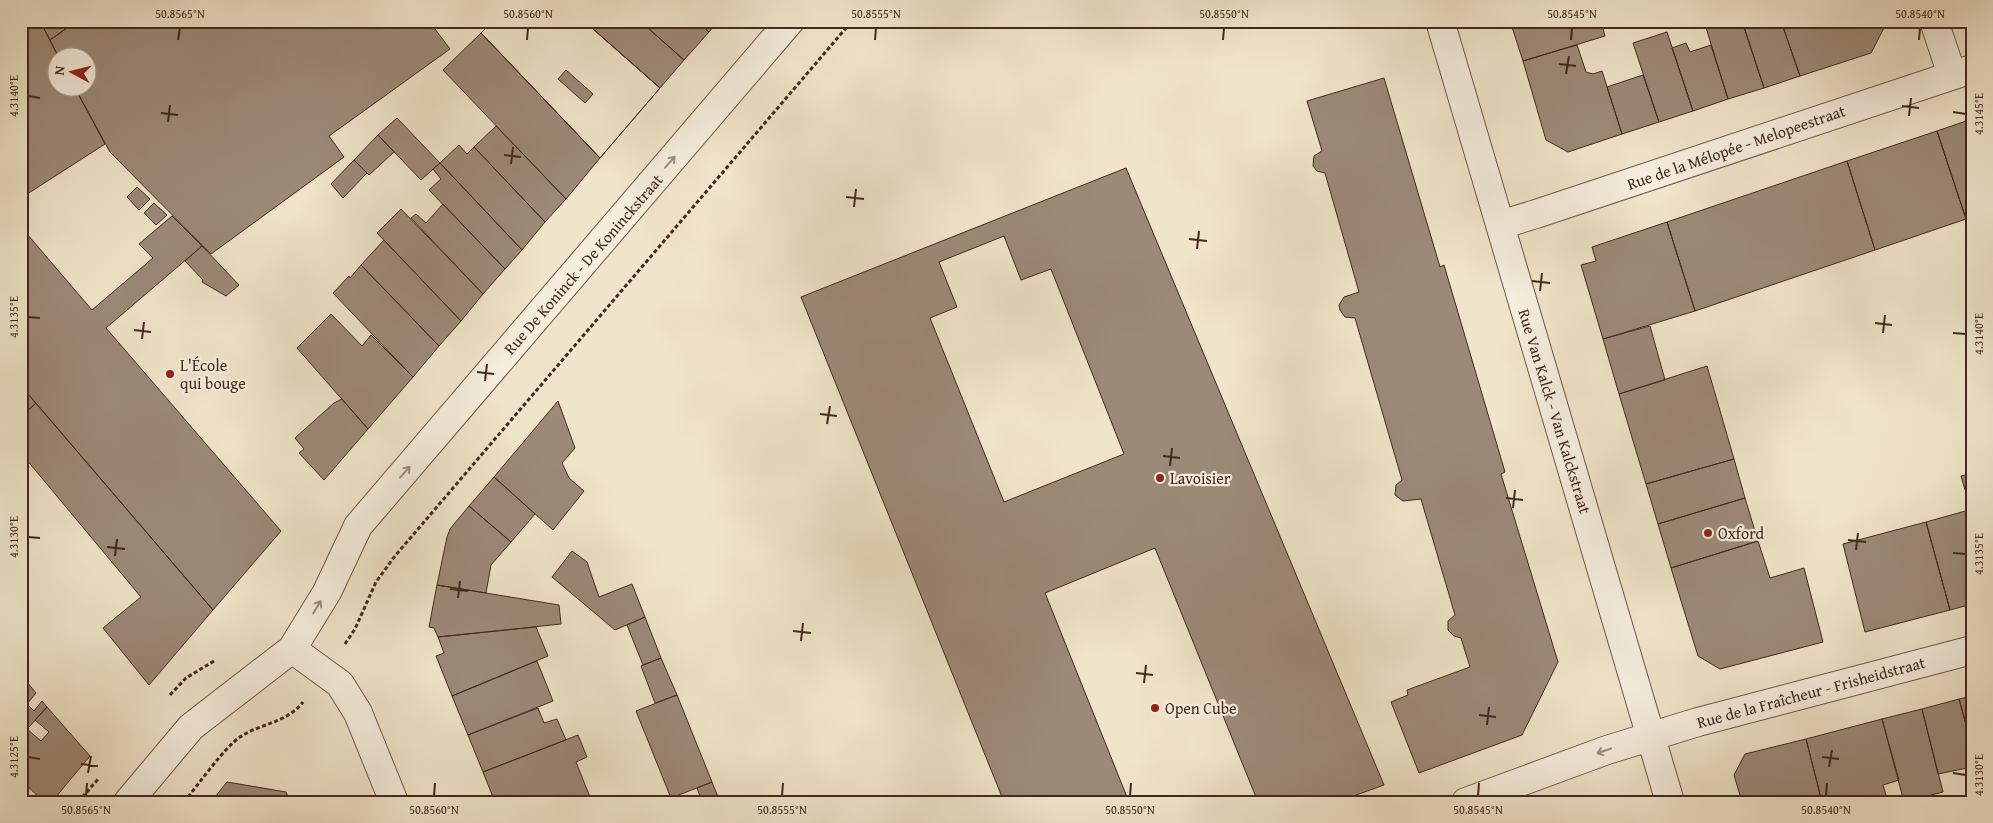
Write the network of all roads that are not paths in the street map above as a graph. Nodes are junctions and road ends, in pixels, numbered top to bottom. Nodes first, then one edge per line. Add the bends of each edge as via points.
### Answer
1 (790, 21) edge
2 (1440, 21) edge
3 (1934, 21) edge
4 (1962, 72) edge
5 (1500, 225) junction
6 (292, 649) junction
7 (1972, 650) edge
8 (1651, 737) junction
9 (128, 802) edge
10 (394, 802) edge
11 (1466, 802) edge
12 (1670, 802) edge

6 -> 1 street, Rue De Koninck - De Koninckstraat via 326,592 358,526
2 - 5 street, Rue Van Kalck - Van Kalckstraat
3 - 4 street
4 - 5 street, Rue de la Mélopée - Melopeestraat
5 - 8 street, Rue Van Kalck - Van Kalckstraat
6 - 9 street, Rue De Koninck - De Koninckstraat via 191,727
6 - 10 street via 340,684 358,713
7 - 8 street, Rue de la Fraîcheur - Frisheidstraat
8 -> 11 street, Rue de la Fraîcheur - Frisheidstraat
8 - 12 street, Rue Van Kalck - Van Kalckstraat

